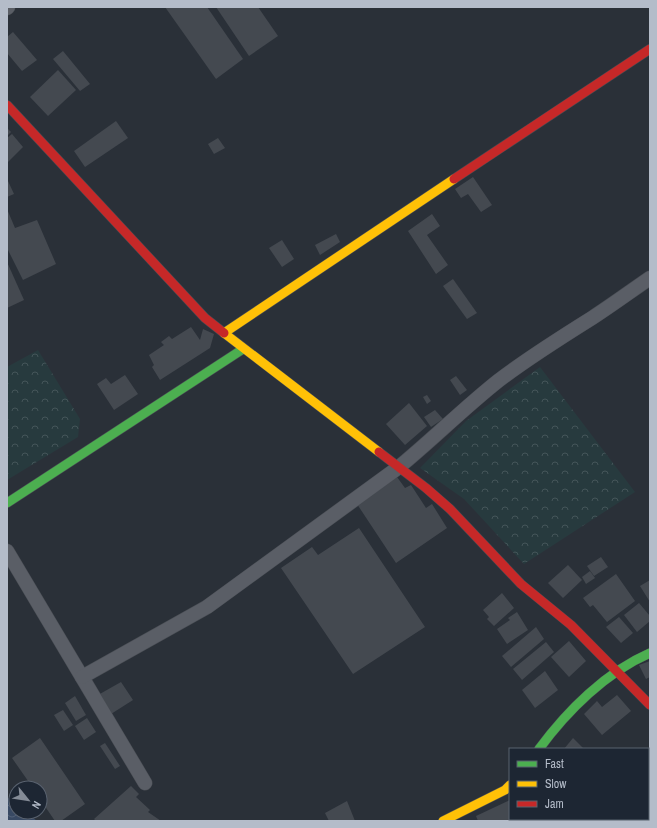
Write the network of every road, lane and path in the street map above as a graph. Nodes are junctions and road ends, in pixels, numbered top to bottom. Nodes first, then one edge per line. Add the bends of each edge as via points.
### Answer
1 (650, 49) edge
2 (7, 105) edge
3 (650, 278) edge
4 (224, 333) junction
5 (243, 349) junction
6 (399, 467) junction
7 (7, 503) edge
8 (7, 551) edge
9 (650, 653) edge
10 (617, 672) junction
11 (82, 677) junction
12 (650, 705) edge
13 (540, 748) edge
14 (145, 783) dead end
15 (509, 786) edge
16 (443, 821) edge

1 - 4 street
2 - 4 street via 107,214 206,318
3 - 6 street via 498,381
4 - 5 street
5 - 6 street
5 - 7 street
6 - 10 street via 450,509 521,584 571,625
6 - 11 street via 207,606
8 - 11 street
9 - 10 street
10 - 12 street
10 - 13 street via 580,701 555,727
11 - 14 street
15 - 16 street

